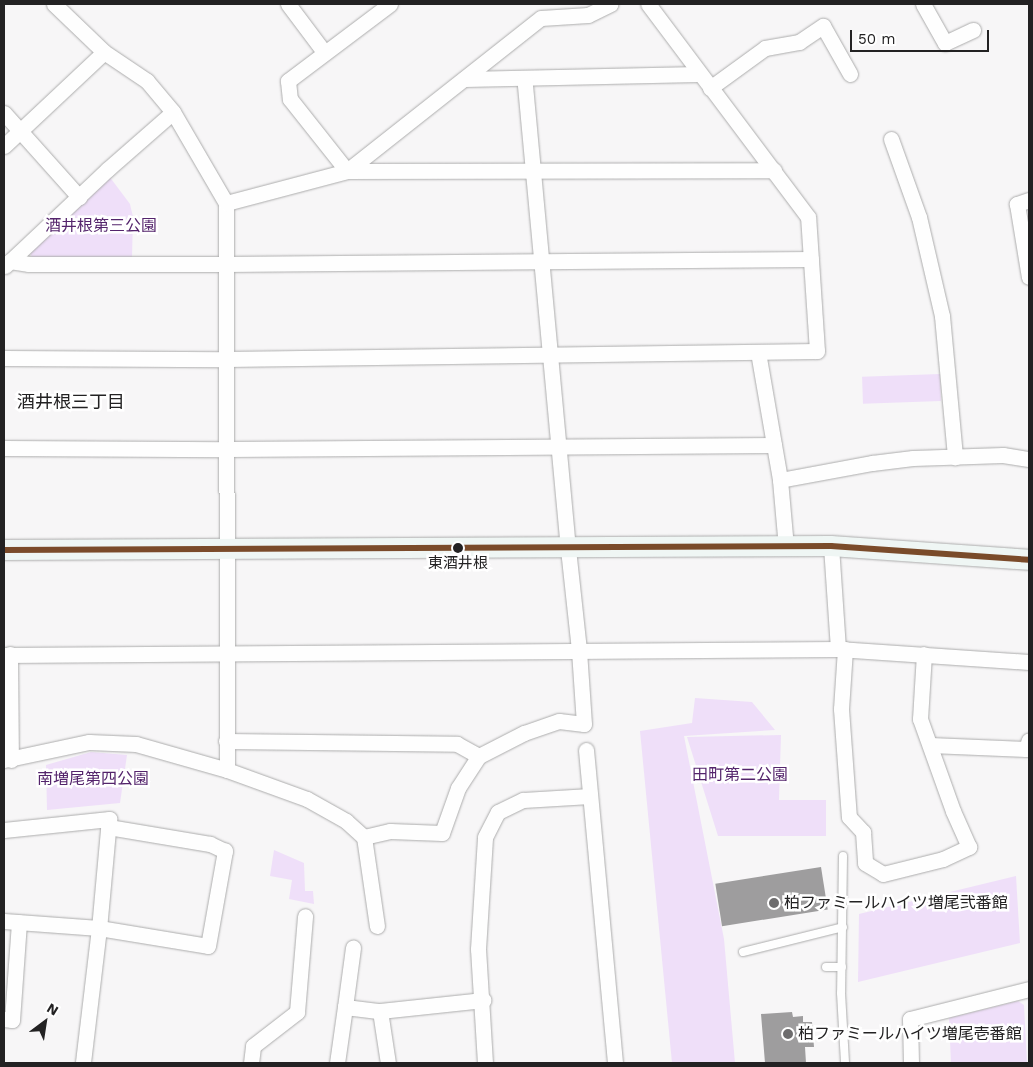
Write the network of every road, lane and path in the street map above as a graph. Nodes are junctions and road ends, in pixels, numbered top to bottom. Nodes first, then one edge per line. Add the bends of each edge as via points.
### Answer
1 (54, 4) edge
2 (288, 4) edge
3 (390, 4) edge
4 (611, 4) edge
5 (648, 4) edge
6 (922, 4) edge
7 (973, 30) dead end
8 (104, 52) junction
9 (324, 52) junction
10 (699, 74) junction
11 (850, 74) dead end
12 (464, 78) junction
13 (524, 79) junction
14 (710, 88) junction
15 (173, 112) junction
16 (4, 113) edge
17 (20, 131) junction
18 (891, 140) dead end
19 (4, 146) edge
20 (774, 170) junction
21 (347, 171) junction
22 (533, 172) junction
23 (79, 197) junction
24 (1029, 200) edge
25 (226, 203) junction
26 (811, 259) junction
27 (542, 262) junction
28 (7, 264) edge
29 (225, 264) junction
30 (1029, 277) edge
31 (758, 352) junction
32 (550, 354) junction
33 (4, 358) edge
34 (226, 359) junction
35 (774, 445) junction
36 (558, 447) junction
37 (4, 448) edge
38 (228, 449) junction
39 (955, 457) junction
40 (1029, 459) edge
41 (780, 480) junction
42 (831, 546) junction
43 (786, 547) junction
44 (226, 548) junction
45 (568, 549) junction
46 (4, 550) edge
47 (1029, 560) edge
48 (842, 649) junction
49 (579, 650) junction
50 (226, 654) junction
51 (924, 654) junction
52 (7, 655) edge
53 (1029, 662) edge
54 (1029, 740) edge
55 (226, 742) junction
56 (930, 745) junction
57 (586, 750) dead end
58 (479, 756) junction
59 (7, 760) edge
60 (227, 770) junction
61 (590, 796) junction
62 (108, 827) junction
63 (4, 830) edge
64 (364, 837) junction
65 (843, 856) dead end
66 (306, 916) dead end
67 (4, 921) edge
68 (19, 922) junction
69 (377, 926) dead end
70 (843, 927) junction
71 (99, 928) junction
72 (353, 948) dead end
73 (743, 952) dead end
74 (842, 967) junction
75 (826, 968) dead end
76 (1029, 989) edge
77 (483, 1000) junction
78 (345, 1007) junction
79 (380, 1011) junction
80 (4, 1019) edge
81 (83, 1063) edge
82 (252, 1063) edge
83 (337, 1063) edge
84 (388, 1063) edge
85 (486, 1063) edge
86 (615, 1063) edge
87 (845, 1063) edge
88 (911, 1063) edge

1 - 8 street
2 - 9 street
3 - 9 street
4 - 12 street via 588,15 541,18
5 - 10 street
6 - 7 street via 945,43
8 - 15 street via 147,81
8 - 17 street
9 - 21 street via 288,81 290,98
10 - 13 street
10 - 14 street
11 - 14 street via 823,26 799,42 765,48
12 - 13 street
12 - 21 street
13 - 22 street
14 - 20 street
15 - 23 street
15 - 25 street
16 - 17 street
17 - 19 street
17 - 23 street
18 - 39 street via 919,217 942,316
20 - 22 street
20 - 26 street via 808,217
21 - 22 street
21 - 25 street
22 - 27 street
23 - 28 street
24 - 30 street via 1017,204
25 - 29 street
26 - 27 street
26 - 31 street via 817,351
27 - 29 street
27 - 32 street
28 - 29 street
29 - 34 street
31 - 32 street
31 - 35 street
32 - 34 street
32 - 36 street
33 - 34 street
34 - 38 street
35 - 36 street
35 - 41 street
36 - 38 street
36 - 45 street
37 - 38 street
38 - 44 street
39 - 40 street via 1004,455
39 - 41 street via 872,463
41 - 43 street
42 - 43 street
42 - 47 street
42 - 48 street
43 - 45 street
44 - 45 street
44 - 46 street
44 - 50 street
45 - 49 street
48 - 49 street
48 - 51 street
48 - 56 street via 841,709 850,817 863,832 865,863 883,874 943,859 969,847
49 - 50 street
49 - 58 street via 584,724 559,721 524,733
50 - 52 street
50 - 55 street
51 - 53 street
51 - 56 street via 920,719
52 - 59 street
54 - 56 street via 1026,749
55 - 58 street via 457,744
55 - 60 street
57 - 61 street
58 - 64 street via 458,788 442,832 390,831
59 - 60 street via 89,742 136,744
60 - 64 street via 306,799 346,822
61 - 77 street via 523,800 498,812 485,836 478,949
61 - 86 street
62 - 63 street via 109,819
62 - 71 street
62 - 71 street via 210,844 225,851 208,946
64 - 69 street
65 - 70 lane
66 - 82 street via 297,1012 254,1046
67 - 68 street
68 - 71 street
68 - 80 street via 12,1020
70 - 73 lane
70 - 74 lane
71 - 81 street
72 - 78 street
74 - 75 lane
74 - 87 lane
76 - 88 street via 910,1019
77 - 79 street
77 - 85 street
78 - 79 street
78 - 83 street
79 - 84 street

